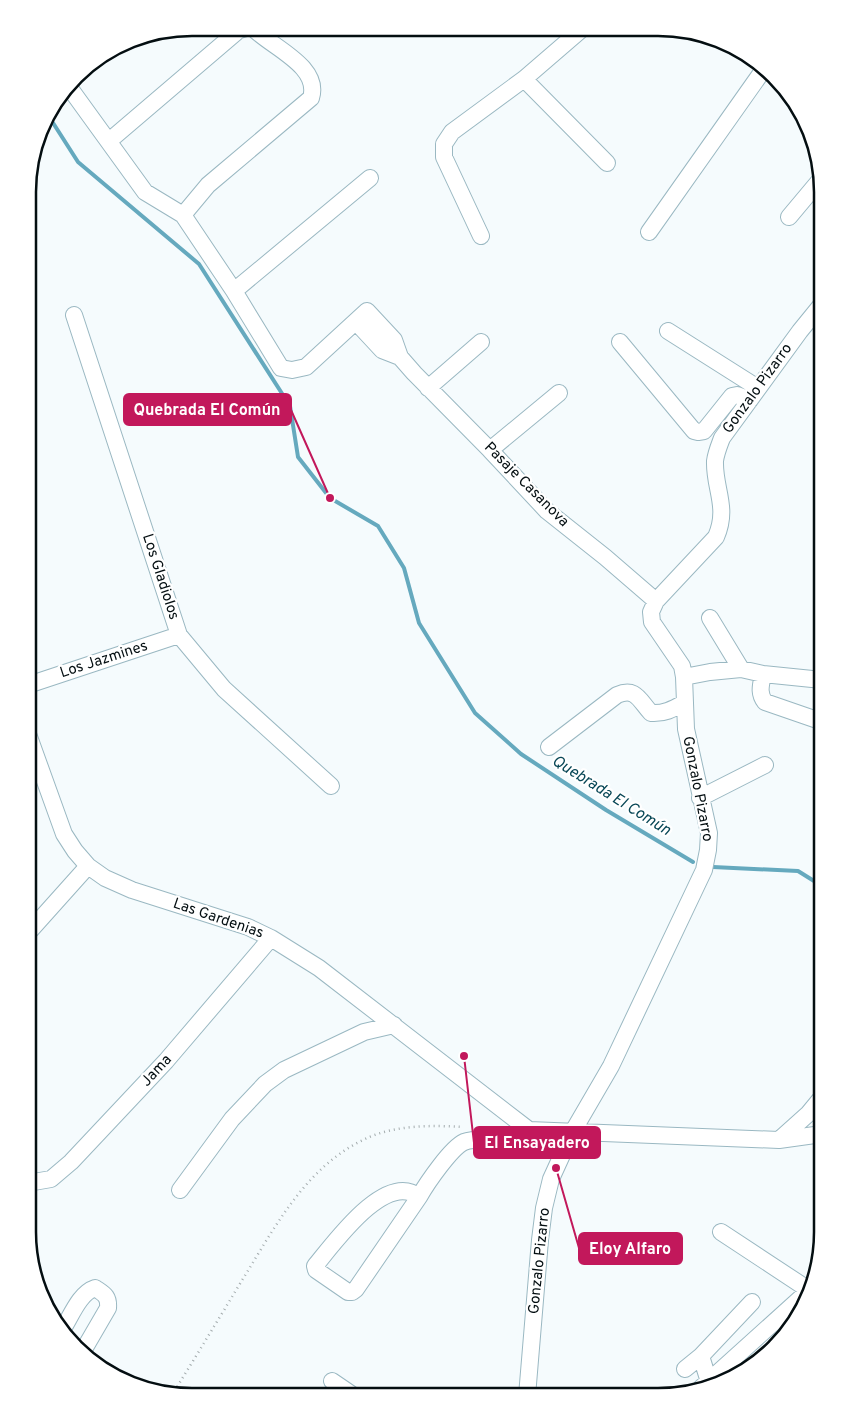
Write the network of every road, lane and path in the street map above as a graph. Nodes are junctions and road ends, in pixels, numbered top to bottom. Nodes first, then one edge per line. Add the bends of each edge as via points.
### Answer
1 (574, 36) edge
2 (231, 37) edge
3 (265, 37) edge
4 (760, 75) edge
5 (524, 79) junction
6 (73, 92) edge
7 (109, 141) junction
8 (607, 163) dead end
9 (370, 178) dead end
10 (814, 188) edge
11 (184, 215) junction
12 (789, 217) dead end
13 (649, 232) dead end
14 (481, 236) dead end
15 (234, 291) junction
16 (814, 314) edge
17 (74, 315) dead end
18 (668, 331) dead end
19 (481, 342) dead end
20 (620, 342) dead end
21 (428, 388) junction
22 (559, 393) dead end
23 (754, 394) junction
24 (490, 450) junction
25 (656, 601) junction
26 (710, 618) dead end
27 (179, 634) junction
28 (741, 669) junction
29 (763, 674) junction
30 (684, 677) junction
31 (814, 679) edge
32 (36, 681) edge
33 (684, 703) junction
34 (813, 719) edge
35 (549, 747) dead end
36 (36, 756) edge
37 (765, 765) dead end
38 (332, 786) dead end
39 (700, 798) junction
40 (88, 866) junction
41 (36, 924) edge
42 (271, 938) junction
43 (394, 1025) junction
44 (813, 1108) edge
45 (463, 1126) dead end
46 (529, 1130) junction
47 (572, 1132) junction
48 (813, 1135) edge
49 (779, 1140) junction
50 (36, 1182) edge
51 (180, 1190) dead end
52 (419, 1197) junction
53 (721, 1232) dead end
54 (804, 1284) edge
55 (799, 1299) edge
56 (752, 1302) dead end
57 (66, 1324) edge
58 (86, 1345) edge
59 (701, 1356) junction
60 (686, 1369) dead end
61 (713, 1377) edge
62 (704, 1380) edge
63 (332, 1381) dead end
64 (177, 1387) edge
65 (342, 1388) edge
66 (527, 1388) edge

1 - 5 street
2 - 7 street
3 - 11 street via 302,65 313,86 312,98 208,185
4 - 13 street
5 - 8 street
5 - 14 street via 452,132 444,144 444,157
6 - 7 street
7 - 11 street via 145,192
9 - 15 street
10 - 12 street
11 - 15 street
15 - 21 street, Pasaje Casanova via 281,368 306,367 361,316 382,350 401,359
16 - 23 street, Gonzalo Pizarro
17 - 27 street, Los Gladiolos
18 - 23 street
19 - 21 street
20 - 23 street via 694,431 704,430 732,396
21 - 24 street, Pasaje Casanova
22 - 24 street
23 - 25 street, Gonzalo Pizarro via 722,438 716,452 722,511 716,537
24 - 25 street, Pasaje Casanova via 547,511
25 - 30 street, Gonzalo Pizarro via 651,612 652,622 682,666
26 - 28 street
27 - 32 street, Los Jazmines
27 - 38 street, Los Gladiolos via 224,689
28 - 29 street
28 - 30 street
29 - 31 street
29 - 34 street via 760,690 766,702
30 - 33 street, Gonzalo Pizarro
33 - 35 street via 660,714 651,713 632,692 627,691 617,695
33 - 39 street, Gonzalo Pizarro
36 - 40 street, Las Gardenias via 64,834
37 - 39 street
39 - 47 street, Gonzalo Pizarro via 708,833 704,870 611,1066
40 - 41 street
40 - 42 street, Las Gardenias via 104,878 132,890 248,927
42 - 43 street, Las Gardenias via 319,968
42 - 50 street, Jama via 166,1061 71,1162 51,1179
43 - 46 street, Las Gardenias
43 - 51 street via 357,1035 284,1070 265,1084 232,1118
44 - 49 street
45 - 64 path via 391,1130 366,1138 324,1166 283,1215
46 - 47 street
46 - 52 street via 513,1138 465,1142 454,1149
47 - 49 street
47 - 66 street, Gonzalo Pizarro via 551,1179 544,1208
48 - 49 street
52 - 52 street via 412,1191 402,1190 380,1198 356,1218 315,1266 316,1270 352,1292
53 - 54 street
55 - 61 street
56 - 59 street
57 - 58 street via 90,1290 94,1288 106,1295 108,1308
59 - 60 street
59 - 62 street
63 - 65 street

